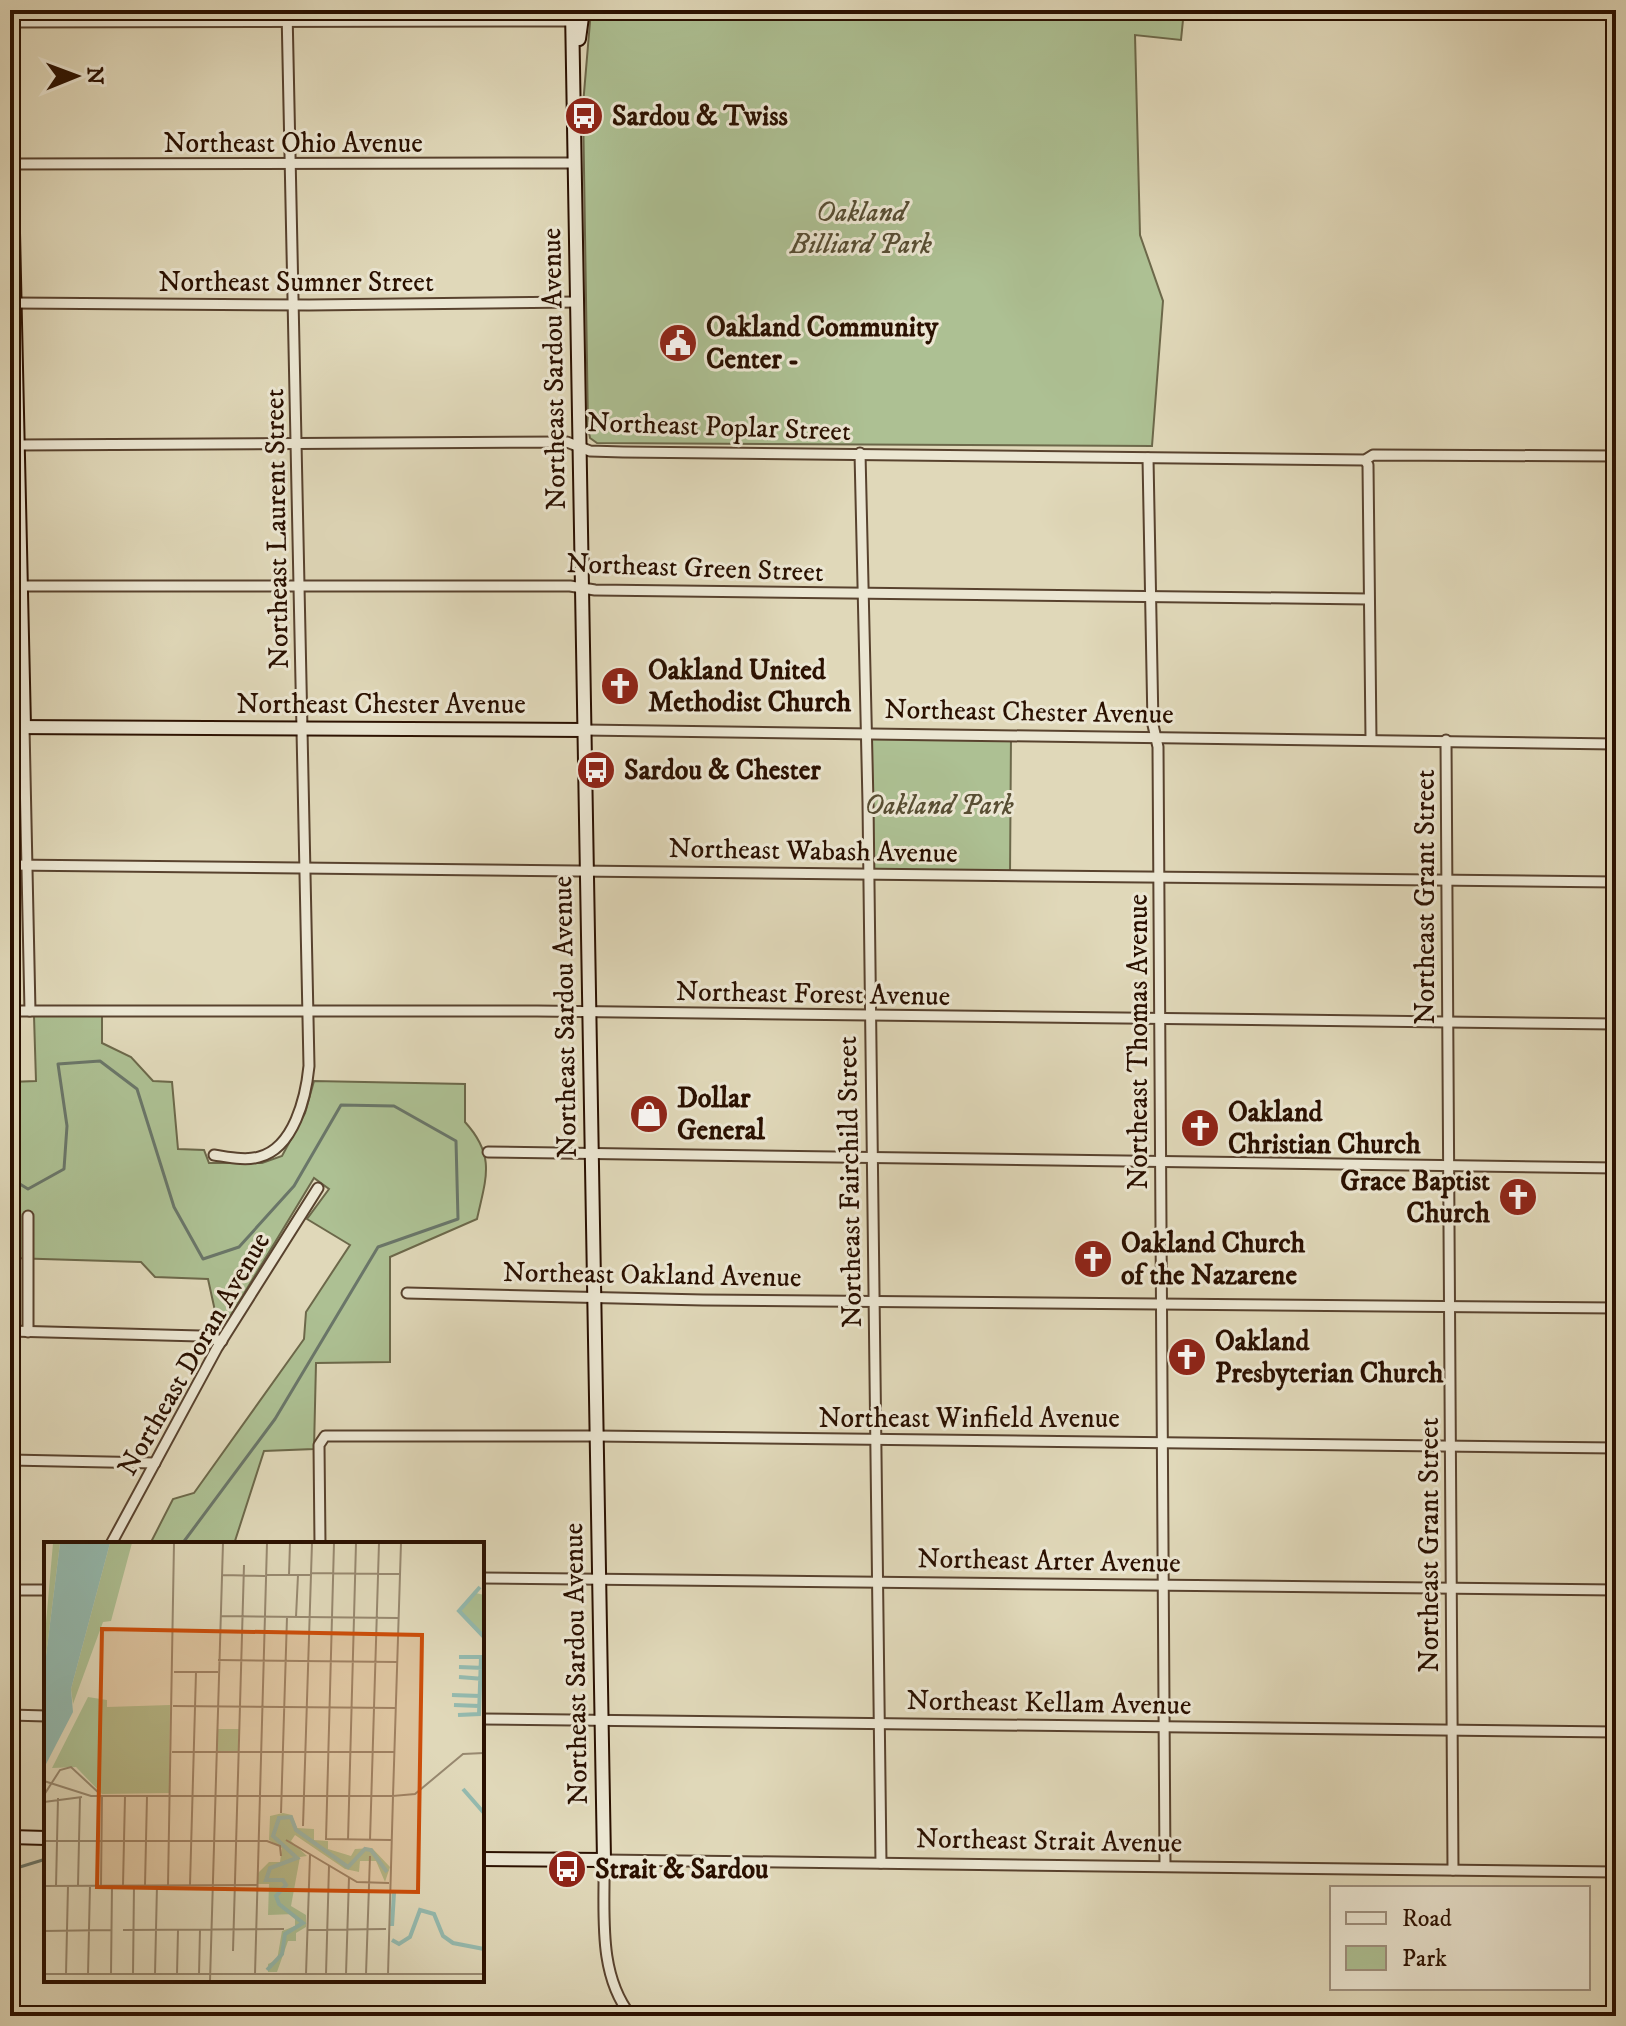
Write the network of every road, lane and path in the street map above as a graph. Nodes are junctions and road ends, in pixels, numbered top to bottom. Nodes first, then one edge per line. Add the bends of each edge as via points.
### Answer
1 (287, 10) edge
2 (577, 15) edge
3 (10, 22) edge
4 (288, 24) junction
5 (10, 98) edge
6 (575, 163) junction
7 (11, 164) edge
8 (290, 165) junction
9 (12, 232) edge
10 (578, 302) junction
11 (14, 303) junction
12 (294, 305) junction
13 (13, 373) edge
14 (18, 445) junction
15 (297, 445) junction
16 (579, 447) junction
17 (860, 453) junction
18 (1616, 456) edge
19 (1148, 458) junction
20 (1365, 460) junction
21 (21, 586) junction
22 (299, 586) junction
23 (581, 588) junction
24 (863, 594) junction
25 (1151, 595) junction
26 (1368, 599) junction
27 (10, 727) edge
28 (24, 727) junction
29 (303, 728) junction
30 (584, 730) junction
31 (867, 734) junction
32 (1156, 737) junction
33 (1371, 739) junction
34 (1446, 740) junction
35 (1616, 744) edge
36 (10, 865) edge
37 (27, 865) junction
38 (305, 869) junction
39 (586, 870) junction
40 (868, 874) junction
41 (1159, 877) junction
42 (1447, 880) junction
43 (1616, 882) edge
44 (10, 1011) edge
45 (30, 1011) junction
46 (310, 1011) junction
47 (589, 1012) junction
48 (870, 1017) junction
49 (1160, 1020) junction
50 (1447, 1024) junction
51 (1616, 1024) edge
52 (488, 1152) dead end
53 (214, 1155) dead end
54 (591, 1156) junction
55 (872, 1159) junction
56 (1161, 1162) junction
57 (1448, 1167) junction
58 (1616, 1168) edge
59 (318, 1188) dead end
60 (28, 1216) dead end
61 (407, 1293) dead end
62 (594, 1296) junction
63 (874, 1299) junction
64 (1162, 1302) junction
65 (1449, 1306) junction
66 (1616, 1308) edge
67 (10, 1331) edge
68 (28, 1332) junction
69 (222, 1341) junction
70 (596, 1436) junction
71 (875, 1440) junction
72 (1162, 1442) junction
73 (1450, 1446) junction
74 (1616, 1448) edge
75 (10, 1460) edge
76 (155, 1463) junction
77 (112, 1542) edge
78 (320, 1542) edge
79 (484, 1578) edge
80 (599, 1580) junction
81 (877, 1581) junction
82 (1163, 1584) junction
83 (1451, 1589) junction
84 (10, 1590) edge
85 (44, 1590) edge
86 (1616, 1590) edge
87 (10, 1715) edge
88 (44, 1716) edge
89 (484, 1719) edge
90 (601, 1720) junction
91 (879, 1722) junction
92 (1163, 1726) junction
93 (1452, 1729) junction
94 (1616, 1732) edge
95 (10, 1837) edge
96 (44, 1838) edge
97 (484, 1859) edge
98 (604, 1860) junction
99 (881, 1863) junction
100 (1165, 1866) junction
101 (1453, 1870) junction
102 (1616, 1872) edge
103 (631, 2016) edge

1 - 4 street, Northeast Laurent Street
2 - 4 street
2 - 6 main road, Northeast Sardou Avenue
3 - 4 street
4 - 8 street, Northeast Laurent Street
5 - 7 main road
6 - 8 street, Northeast Ohio Avenue
6 - 10 main road, Northeast Sardou Avenue
7 - 8 street, Northeast Ohio Avenue
7 - 9 main road
8 - 12 street, Northeast Laurent Street
9 - 11 main road
10 - 12 street, Northeast Sumner Street
10 - 16 main road, Northeast Sardou Avenue
11 - 12 street, Northeast Sumner Street
11 - 13 main road
12 - 15 street, Northeast Laurent Street
13 - 14 main road
14 - 15 street, Northeast Poplar Street
14 - 21 main road
15 - 16 street, Northeast Poplar Street via 567,442
15 - 22 street, Northeast Laurent Street
16 - 17 street, Northeast Poplar Street
16 - 23 main road, Northeast Sardou Avenue
17 - 19 street, Northeast Poplar Street
17 - 24 street, Northeast Fairchild Street
18 - 20 street, Northeast Poplar Street via 1373,455
19 - 20 street, Northeast Poplar Street
19 - 25 street, Northeast Thomas Avenue
20 - 26 street
21 - 22 street, Northeast Green Street
21 - 28 main road
22 - 23 street, Northeast Green Street
22 - 29 street, Northeast Laurent Street
23 - 24 street, Northeast Green Street
23 - 30 main road, Northeast Sardou Avenue
24 - 25 street, Northeast Green Street
24 - 31 street, Northeast Fairchild Street
25 - 26 street, Northeast Green Street
25 - 32 street, Northeast Thomas Avenue
26 - 33 street
27 - 28 main road, Northeast Chester Avenue
28 - 29 main road, Northeast Chester Avenue
28 - 37 street
29 - 30 main road, Northeast Chester Avenue
29 - 38 street, Northeast Laurent Street
30 - 31 street, Northeast Chester Avenue
30 - 39 main road, Northeast Sardou Avenue
31 - 32 street, Northeast Chester Avenue
31 - 40 street, Northeast Fairchild Street
32 - 33 street, Northeast Chester Avenue
32 - 41 street, Northeast Thomas Avenue
33 - 34 street, Northeast Chester Avenue
34 - 35 street, Northeast Chester Avenue
34 - 42 street, Northeast Grant Street
36 - 37 street, Northeast Wabash Avenue
37 - 38 street, Northeast Wabash Avenue
37 - 45 street
38 - 39 street, Northeast Wabash Avenue
38 - 46 street, Northeast Laurent Street
39 - 40 street, Northeast Wabash Avenue
39 - 47 main road, Northeast Sardou Avenue
40 - 41 street, Northeast Wabash Avenue
40 - 48 street, Northeast Fairchild Street
41 - 42 street, Northeast Wabash Avenue
41 - 49 street, Northeast Thomas Avenue
42 - 43 street, Northeast Wabash Avenue
42 - 50 street, Northeast Grant Street
44 - 45 street, Northeast Forest Avenue
45 - 46 street, Northeast Forest Avenue
46 - 47 street, Northeast Forest Avenue
46 - 53 street, Northeast Laurent Street via 305,1095 283,1142 253,1158
47 - 48 street, Northeast Forest Avenue
47 - 54 main road, Northeast Sardou Avenue
48 - 49 street, Northeast Forest Avenue
48 - 55 street, Northeast Fairchild Street
49 - 50 street, Northeast Forest Avenue
49 - 56 street, Northeast Thomas Avenue
50 - 51 street, Northeast Forest Avenue
50 - 57 street, Northeast Grant Street
52 - 54 street
54 - 55 street
54 - 62 main road, Northeast Sardou Avenue
55 - 56 street
55 - 63 street, Northeast Fairchild Street
56 - 57 street
56 - 64 street, Northeast Thomas Avenue
57 - 58 street
57 - 65 street, Northeast Grant Street
59 - 69 street, Northeast Doran Avenue
60 - 68 street
61 - 62 street, Northeast Oakland Avenue
62 - 63 street, Northeast Oakland Avenue
62 - 70 main road, Northeast Sardou Avenue
63 - 64 street, Northeast Oakland Avenue
63 - 71 street, Northeast Fairchild Street
64 - 65 street, Northeast Oakland Avenue
64 - 72 street, Northeast Thomas Avenue
65 - 66 street, Northeast Oakland Avenue
65 - 73 street, Northeast Grant Street
67 - 68 street
68 - 69 street
69 - 76 street, Northeast Doran Avenue
70 - 71 street, Northeast Winfield Avenue
70 - 78 street, Northeast Winfield Avenue via 322,1438
70 - 80 main road, Northeast Sardou Avenue
71 - 72 street, Northeast Winfield Avenue
71 - 81 street, Northeast Fairchild Street
72 - 73 street, Northeast Winfield Avenue
72 - 82 street, Northeast Thomas Avenue
73 - 74 street, Northeast Winfield Avenue
73 - 83 street, Northeast Grant Street
75 - 76 street
76 - 77 street, Northeast Doran Avenue
79 - 80 street, Northeast Arter Avenue
80 - 81 street, Northeast Arter Avenue
80 - 90 main road, Northeast Sardou Avenue
81 - 82 street, Northeast Arter Avenue
81 - 91 street, Northeast Fairchild Street
82 - 83 street, Northeast Arter Avenue
82 - 92 street, Northeast Thomas Avenue
83 - 86 street, Northeast Arter Avenue
83 - 93 street, Northeast Grant Street
84 - 85 street
87 - 88 street
89 - 90 street, Northeast Kellam Avenue
90 - 91 street, Northeast Kellam Avenue
90 - 98 main road, Northeast Sardou Avenue
91 - 92 street, Northeast Kellam Avenue
91 - 99 street, Northeast Fairchild Street
92 - 93 street, Northeast Kellam Avenue
92 - 100 street, Northeast Thomas Avenue
93 - 94 street, Northeast Kellam Avenue
93 - 101 street, Northeast Grant Street
95 - 96 main road
97 - 98 main road, Northeast Strait Avenue
98 - 99 street, Northeast Strait Avenue
98 - 103 street, Northeast Sardou Avenue via 609,1975
99 - 100 street, Northeast Strait Avenue
100 - 101 street, Northeast Strait Avenue
101 - 102 street, Northeast Strait Avenue

